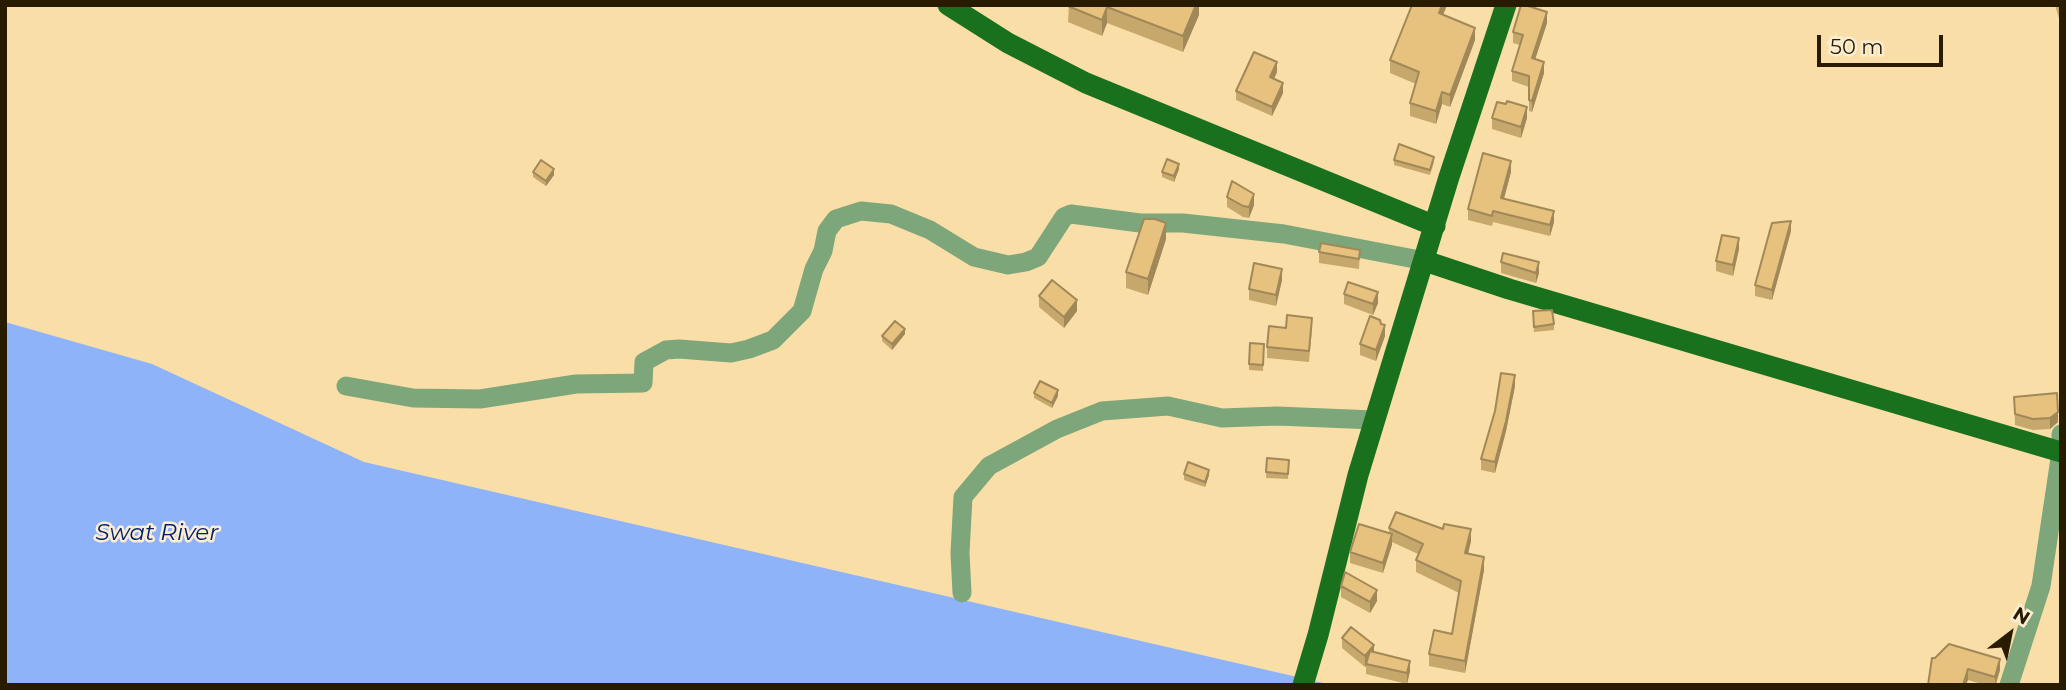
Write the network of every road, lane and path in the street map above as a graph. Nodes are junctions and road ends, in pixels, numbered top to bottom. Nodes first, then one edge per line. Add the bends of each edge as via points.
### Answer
1 (948, 5) edge
2 (1506, 5) edge
3 (1435, 226) junction
4 (1425, 261) junction
5 (346, 386) dead end
6 (1374, 420) junction
7 (2061, 433) edge
8 (2061, 452) edge
9 (962, 593) dead end
10 (1303, 685) edge
11 (2009, 685) edge

1 - 3 main road via 1008,43 1086,82
2 - 3 main road
3 - 4 main road
4 - 5 street via 1284,234 1071,214 1064,217 1038,257 1008,265 974,257 930,230 891,214 861,211 836,219 827,231 802,311 773,340 749,349 731,353 666,350 644,362 643,383 576,384 480,399 413,398
4 - 6 main road
4 - 8 main road
6 - 9 street via 1277,415 1222,418 1168,406 1102,411 1057,429 989,466 963,497
6 - 10 main road
7 - 8 street
8 - 11 street via 2041,586

